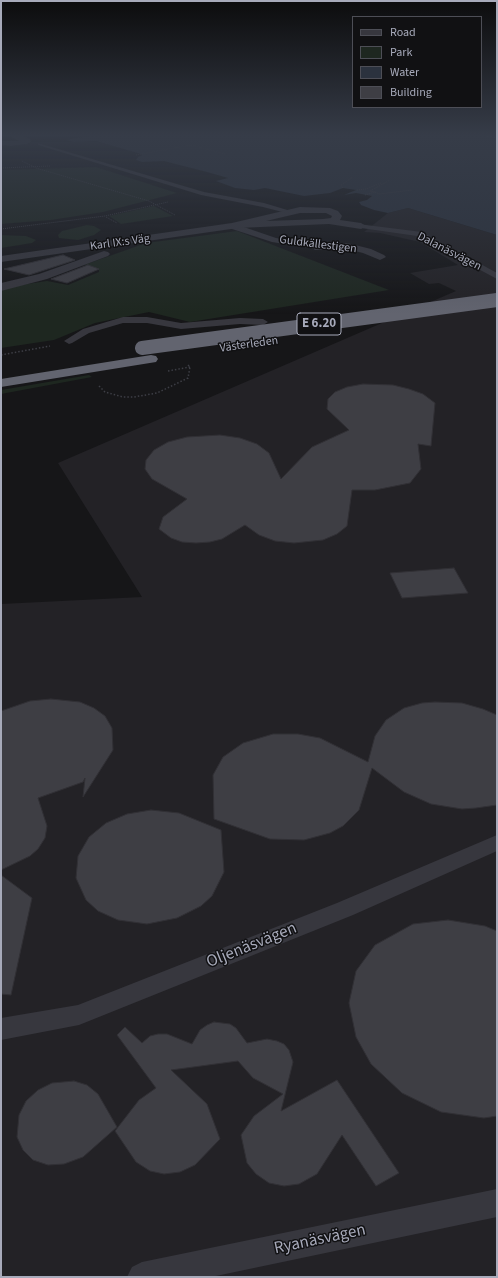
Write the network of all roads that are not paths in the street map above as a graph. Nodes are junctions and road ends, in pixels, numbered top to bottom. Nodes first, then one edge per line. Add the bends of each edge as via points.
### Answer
1 (208, 195) edge
2 (290, 212) junction
3 (329, 221) junction
4 (236, 225) junction
5 (361, 226) joint
6 (121, 243) junction
7 (315, 247) joint
8 (380, 257) dead end
9 (1, 259) edge
10 (497, 276) edge
11 (1, 287) edge
12 (497, 300) edge
13 (497, 312) edge
14 (263, 322) dead end
15 (69, 341) dead end
16 (146, 353) junction
17 (16, 367) dead end
18 (1, 383) edge
19 (497, 842) edge
20 (1, 1029) edge
21 (497, 1203) edge
22 (142, 1277) edge

1 - 2 lane
2 - 3 street, Karl IX:s Väg via 327,210 337,216 335,220
2 - 4 street, Karl IX:s Väg
3 - 4 street, Karl IX:s Väg
3 - 5 street, Dalanäsvägen
4 - 6 street, Karl IX:s Väg
4 - 7 lane, Guldkällestigen via 275,240
5 - 10 lane, Dalanäsvägen via 419,234
6 - 9 street, Karl IX:s Väg
6 - 11 street via 110,252 43,277
7 - 8 street, Guldkällestigen via 347,246
12 - 16 highway, Västerleden / E 6.20, bridge
13 - 16 highway, Västerleden / E 6.20
14 - 15 lane via 181,326 147,320 124,320 93,328
16 - 17 highway, Västerleden / E 6.20
16 - 18 highway, Västerleden / E 6.20
19 - 20 lane, Oljenäsvägen via 345,909 79,1015
21 - 22 lane, Ryanäsvägen

